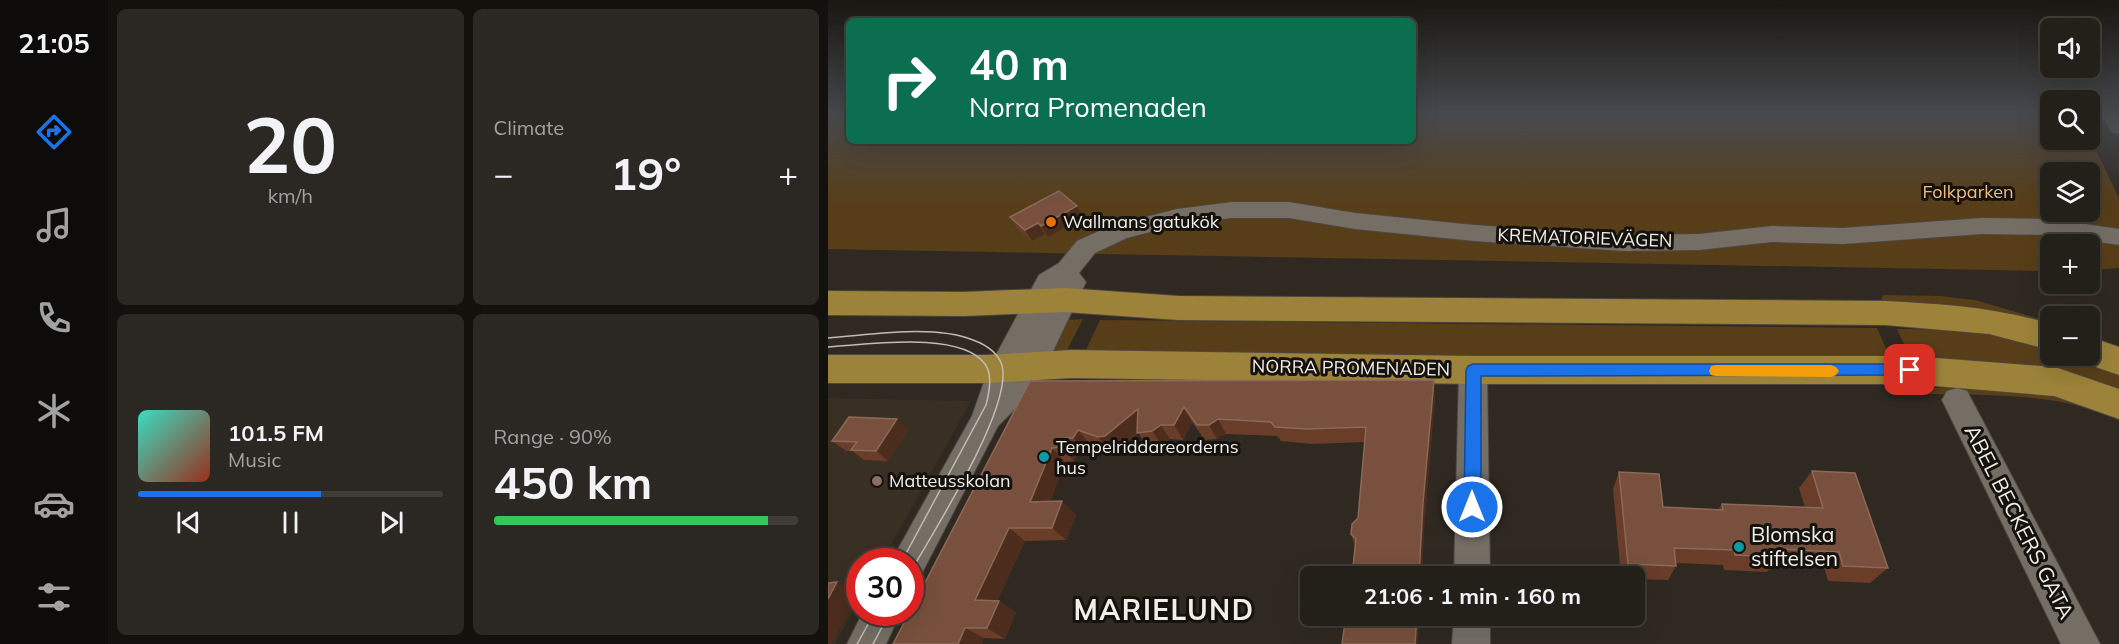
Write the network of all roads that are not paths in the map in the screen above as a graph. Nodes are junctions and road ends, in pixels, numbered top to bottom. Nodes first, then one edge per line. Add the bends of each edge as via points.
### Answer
1 (2119, 237) edge
2 (1051, 300) junction
3 (828, 303) edge
4 (2040, 333) edge
5 (2100, 354) edge
6 (2119, 361) edge
7 (1018, 366) junction
8 (828, 369) edge
9 (1473, 370) junction
10 (1957, 400) dead end
11 (2119, 404) edge
12 (917, 548) edge
13 (1472, 566) edge
14 (876, 626) edge
15 (1472, 626) edge
16 (866, 644) edge
17 (1471, 644) edge
18 (2081, 644) edge

1 - 2 street, KREMATORIEVÄGEN via 2051,227 1982,226 1843,236 1772,234 1699,242 1623,243 1474,233 1289,210 1232,210 1177,217 1119,232 1086,247
2 - 3 main road
2 - 4 main road via 1178,308 1917,315
2 - 7 street, KREMATORIEVÄGEN
5 - 6 main road
7 - 8 main road, NORRA PROMENADEN
7 - 9 main road, NORRA PROMENADEN
7 - 12 street, KREMATORIEVÄGEN via 1021,386 986,419
9 - 11 main road, NORRA PROMENADEN via 1910,370 2055,382
9 - 13 street
10 - 18 street, ABEL BECKERS GATA
14 - 16 street
15 - 17 street

